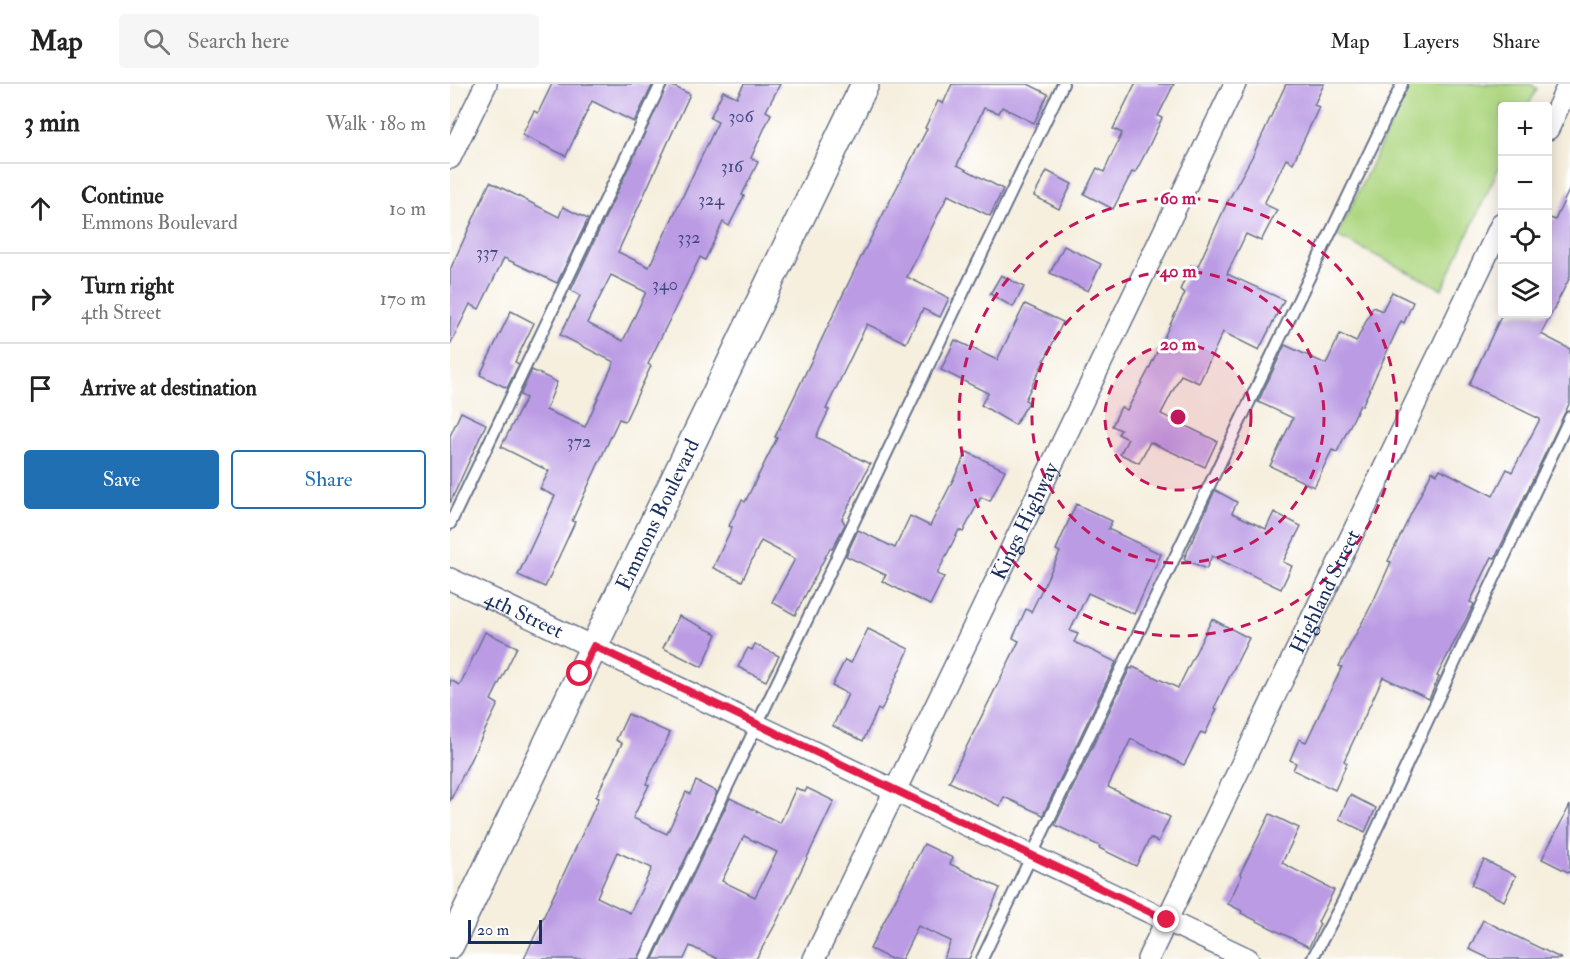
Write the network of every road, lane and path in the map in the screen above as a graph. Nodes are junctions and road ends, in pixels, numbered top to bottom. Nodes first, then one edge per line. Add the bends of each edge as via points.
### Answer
1 (486, 84) edge
2 (661, 84) edge
3 (865, 84) edge
4 (1063, 84) edge
5 (1235, 84) edge
6 (1402, 84) edge
7 (1566, 88) edge
8 (1552, 120) edge
9 (450, 158) edge
10 (1498, 233) edge
11 (1570, 417) edge
12 (450, 524) edge
13 (450, 579) edge
14 (594, 646) junction
15 (757, 725) junction
16 (895, 791) junction
17 (1031, 856) junction
18 (1167, 920) junction
19 (450, 945) edge
20 (645, 959) edge
21 (814, 959) edge
22 (982, 959) edge
23 (1148, 959) edge
24 (1248, 959) edge
25 (1312, 959) edge

1 - 9 street
2 - 12 lane
3 - 14 street, Emmons Boulevard
4 - 15 lane
5 - 16 street, Kings Highway
6 - 17 lane
7 - 8 street
10 - 18 street, Highland Street
11 - 25 lane
13 - 14 street, 4th Street
14 - 15 street, 4th Street
14 - 19 street, Emmons Boulevard
15 - 16 street, 4th Street
15 - 20 lane
16 - 17 street, 4th Street
16 - 21 street, Kings Highway
17 - 18 street, 4th Street
17 - 22 lane
18 - 23 street, Highland Street
18 - 24 street, 4th Street

